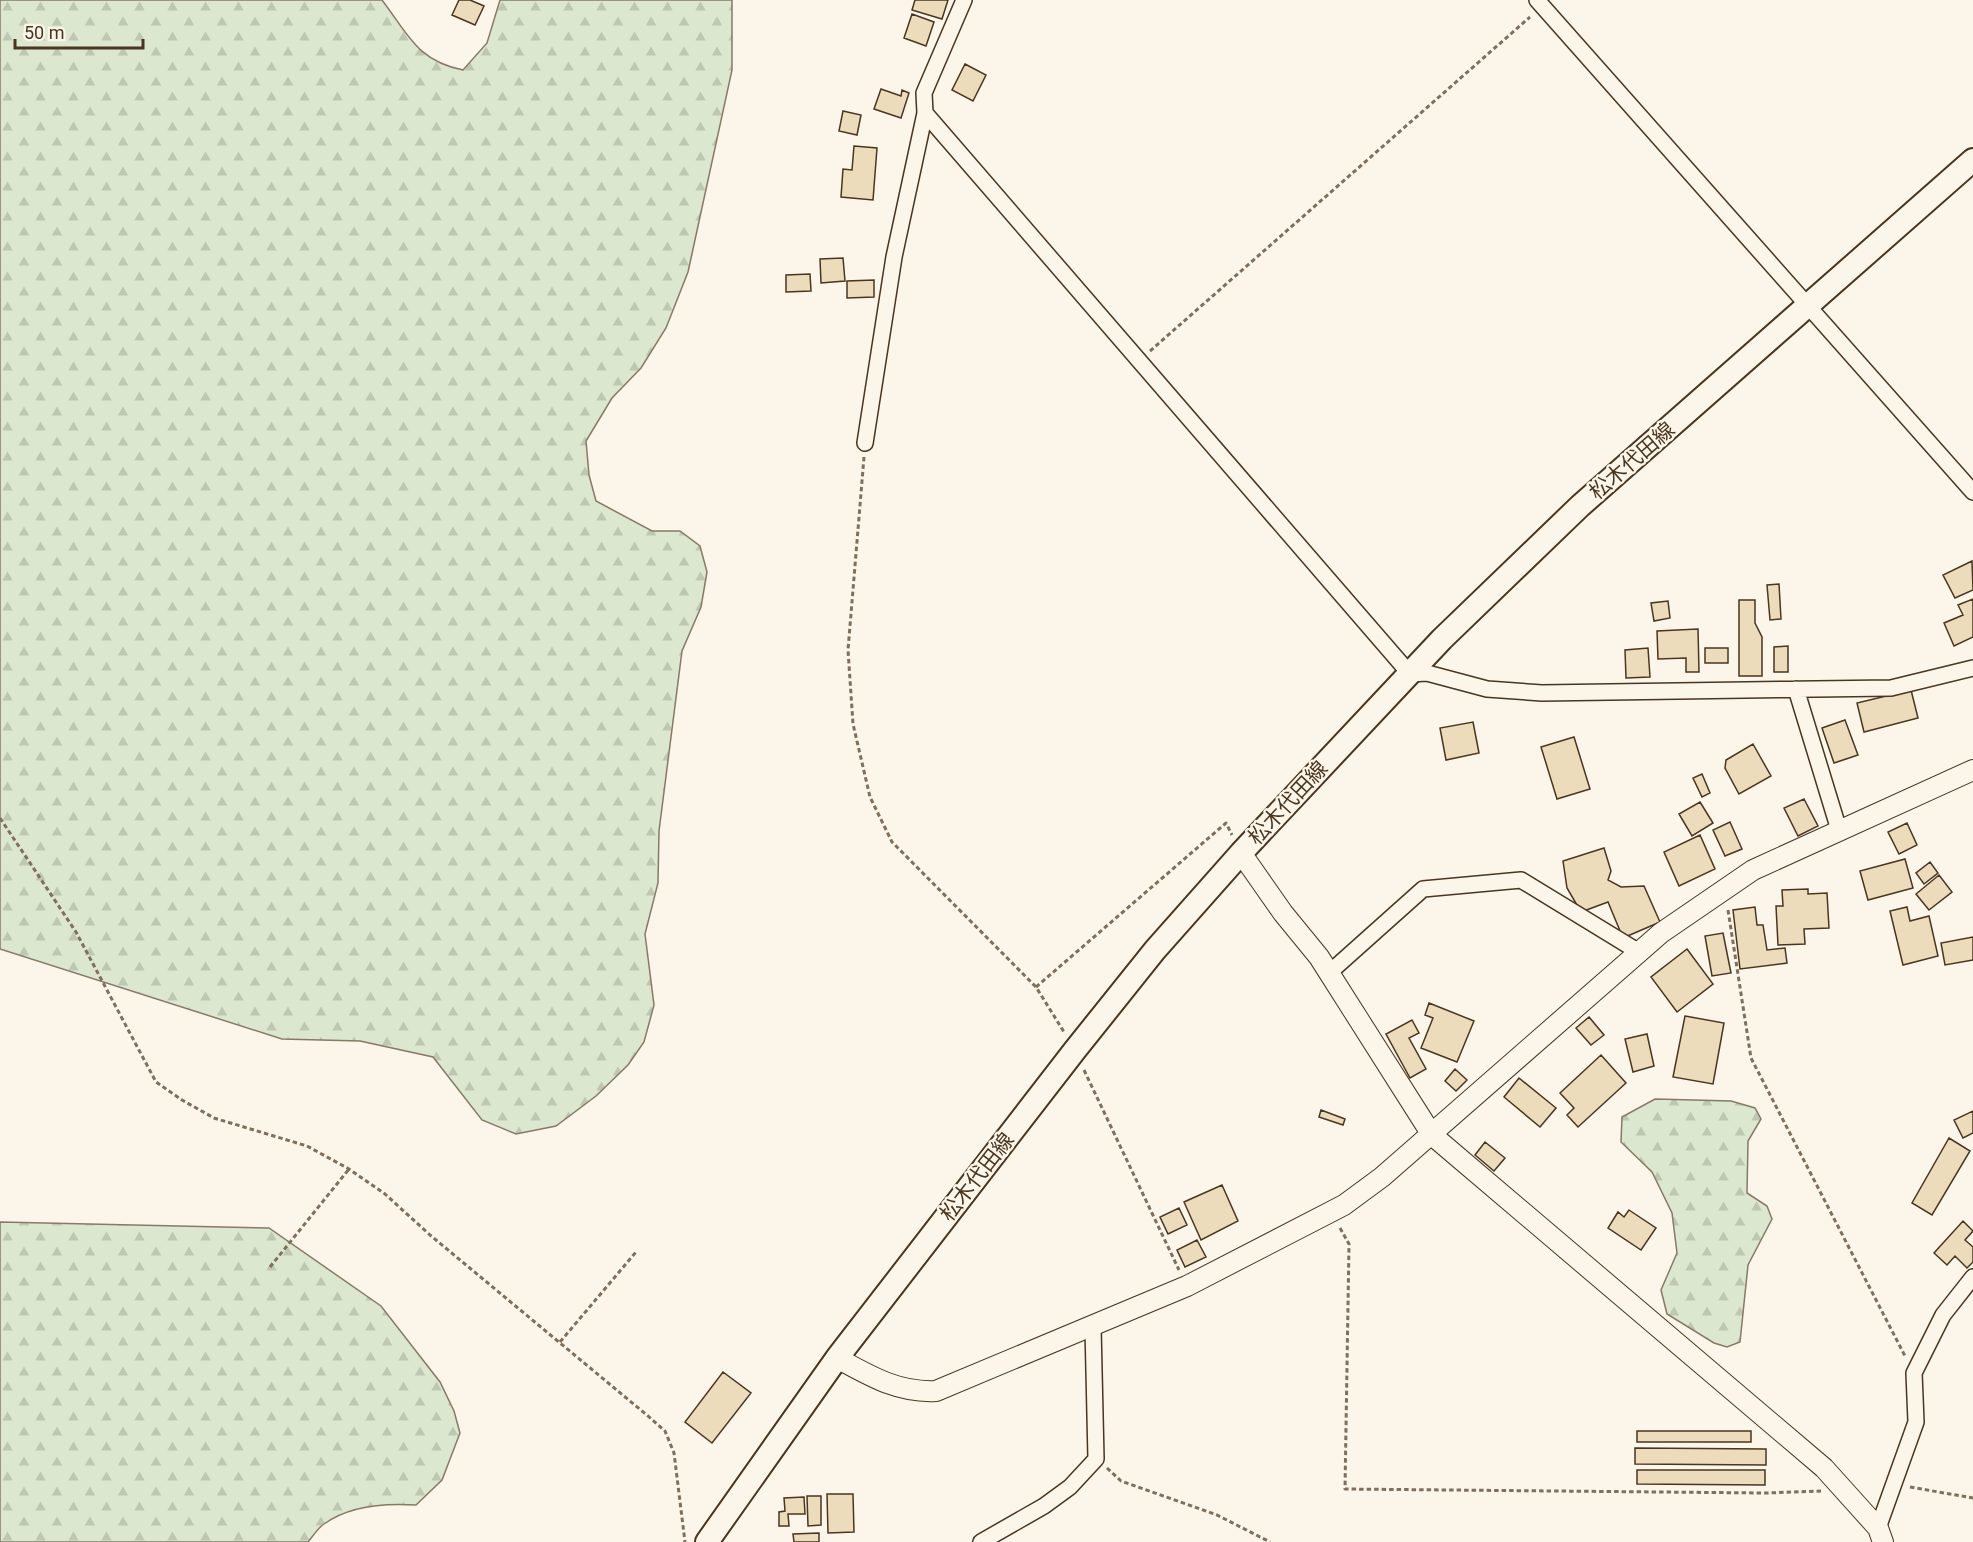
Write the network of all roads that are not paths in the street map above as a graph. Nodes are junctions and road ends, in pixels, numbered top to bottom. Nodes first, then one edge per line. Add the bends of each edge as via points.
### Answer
1 (964, 0) edge
2 (1540, 3) edge
3 (925, 113) junction
4 (1973, 160) edge
5 (1808, 307) junction
6 (865, 443) road end
7 (1973, 492) edge
8 (1973, 668) edge
9 (1410, 674) junction
10 (1796, 689) junction
11 (1973, 770) edge
12 (1839, 830) junction
13 (1241, 853) junction
14 (1639, 952) junction
15 (1329, 973) junction
16 (1432, 1135) junction
17 (1973, 1277) edge
18 (1093, 1327) junction
19 (837, 1358) junction
20 (1881, 1535) edge
21 (707, 1542) edge
22 (981, 1542) edge

1 - 3 street via 924,93
2 - 5 street
3 - 6 street via 894,257
3 - 9 street
4 - 5 main road, 松木代田線
5 - 7 street
5 - 9 main road, 松木代田線 via 1580,506
8 - 10 street via 1891,688
9 - 10 street via 1427,673 1487,688 1542,693
9 - 13 main road, 松木代田線
10 - 12 street
11 - 12 street
12 - 14 street via 1753,870
13 - 15 street
13 - 19 main road, 松木代田線 via 1155,950
14 - 15 street via 1521,880 1423,889
14 - 16 street
15 - 16 street
16 - 18 street via 1382,1177 1330,1212 1187,1286
16 - 20 street via 1824,1468
17 - 20 street via 1943,1314 1914,1373 1916,1422
18 - 19 street via 936,1391 919,1392 886,1385
18 - 22 street via 1096,1459 1061,1494
19 - 21 main road, 松木代田線

